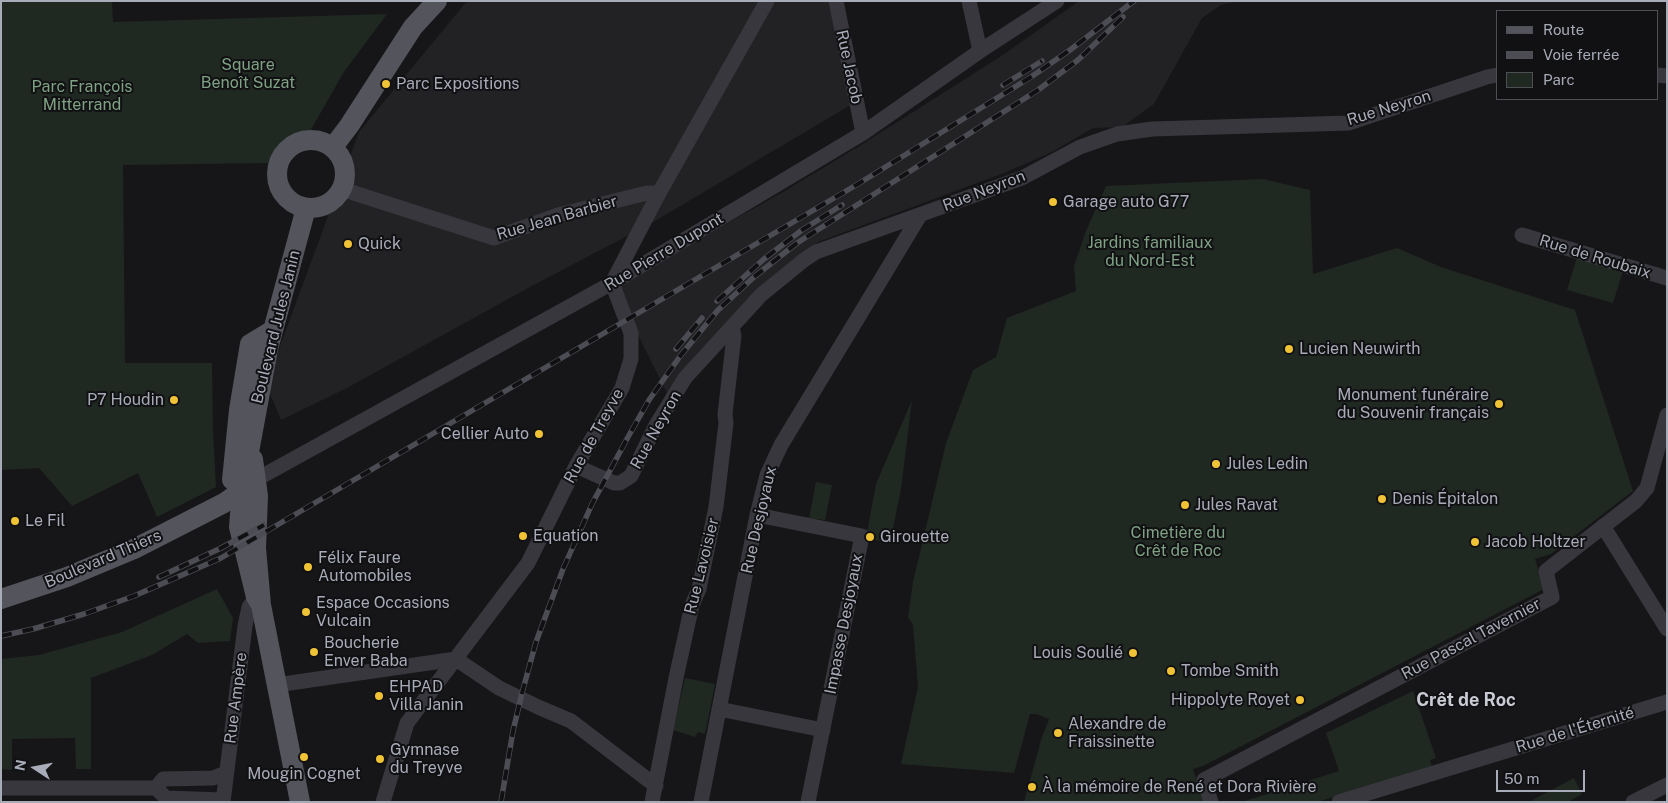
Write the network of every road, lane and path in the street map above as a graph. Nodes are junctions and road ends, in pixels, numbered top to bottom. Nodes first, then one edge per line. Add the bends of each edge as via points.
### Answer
1 (437, 1) edge
2 (767, 1) edge
3 (836, 1) edge
4 (969, 1) edge
5 (1057, 1) edge
6 (980, 51) junction
7 (1496, 75) edge
8 (863, 133) junction
9 (333, 147) junction
10 (342, 188) junction
11 (659, 193) junction
12 (306, 208) junction
13 (920, 216) junction
14 (1522, 235) dead end
15 (1667, 278) edge
16 (612, 283) junction
17 (732, 327) junction
18 (273, 330) junction
19 (1667, 415) edge
20 (1662, 454) edge
21 (576, 466) junction
22 (241, 494) junction
23 (202, 514) junction
24 (757, 515) junction
25 (1603, 526) junction
26 (239, 527) junction
27 (256, 548) junction
28 (1, 598) edge
29 (258, 601) junction
30 (1667, 629) edge
31 (456, 659) junction
32 (276, 685) junction
33 (1667, 702) edge
34 (719, 709) junction
35 (823, 730) junction
36 (226, 773) junction
37 (1667, 785) edge
38 (656, 786) junction
39 (1, 788) edge
40 (156, 788) junction
41 (223, 801) edge
42 (300, 802) edge
43 (383, 802) edge
44 (652, 802) edge
45 (660, 802) edge
46 (701, 802) edge
47 (808, 802) edge
48 (1211, 802) edge
49 (1339, 802) edge
50 (1633, 802) edge

1 - 9 main road via 413,27
2 - 11 street
3 - 8 street, Rue Jacob
4 - 6 street
5 - 6 street, Rue Pierre Dupont
6 - 8 street, Rue Pierre Dupont
7 - 13 street, Rue Neyron via 1348,123 1152,129 1117,134 1080,147 1022,178
8 - 16 street, Rue Pierre Dupont
9 - 10 main road via 344,166
9 - 12 main road via 323,141 301,140 291,145 278,163 279,185 284,195
10 - 11 street, Rue Jean Barbier via 494,238 558,215 647,193
10 - 12 main road via 328,204
11 - 16 street
12 - 18 main road, Boulevard Jules Janin
13 - 17 street, Rue Neyron via 816,252 761,295
13 - 24 street, Rue Desjoyaux via 771,464
14 - 15 street, Rue de Roubaix
16 - 21 street, Rue de Treyve via 632,333 631,359 622,388
16 - 22 street, Rue Pierre Dupont
17 - 21 street, Rue Neyron via 686,378 655,427 631,476 614,483
17 - 38 street, Rue Lavoisier via 734,336 716,507 676,678
18 - 22 main road, Boulevard Jules Janin
18 - 22 main road via 250,344 239,410 233,477
19 - 20 street, Rue Pascal Tavernier
20 - 25 street, Rue Pascal Tavernier via 1647,488 1636,501
21 - 31 street, Rue de Treyve via 528,563
22 - 23 main road, Boulevard Thiers
22 - 26 main road, Boulevard Jules Janin
22 - 27 main road, Boulevard Jules Janin
22 - 27 main road, Boulevard Jules Janin
23 - 26 main road via 225,519
23 - 28 main road, Boulevard Thiers via 100,564
24 - 34 street, Rue Desjoyaux
24 - 35 street, Impasse Desjoyaux via 862,536
25 - 30 street
25 - 48 street, Rue Pascal Tavernier via 1546,570 1552,597 1204,780
26 - 29 main road, Boulevard Jules Janin
27 - 29 main road, Boulevard Jules Janin
29 - 32 main road, Boulevard Jules Janin
29 - 36 street, Rue Ampère via 249,607 245,626
31 - 32 street
31 - 38 street via 500,688 571,721
31 - 43 street, Rue de Treyve via 407,723
32 - 42 main road, Boulevard Jules Janin
33 - 49 street, Rue de l'Éternité
34 - 35 street
34 - 46 street, Rue Desjoyaux
35 - 47 street, Impasse Desjoyaux
36 - 40 street via 213,778 163,780
36 - 41 street, Rue Ampère
37 - 50 street
38 - 44 street, Rue Lavoisier
38 - 45 street
39 - 40 street
40 - 41 street via 166,798

